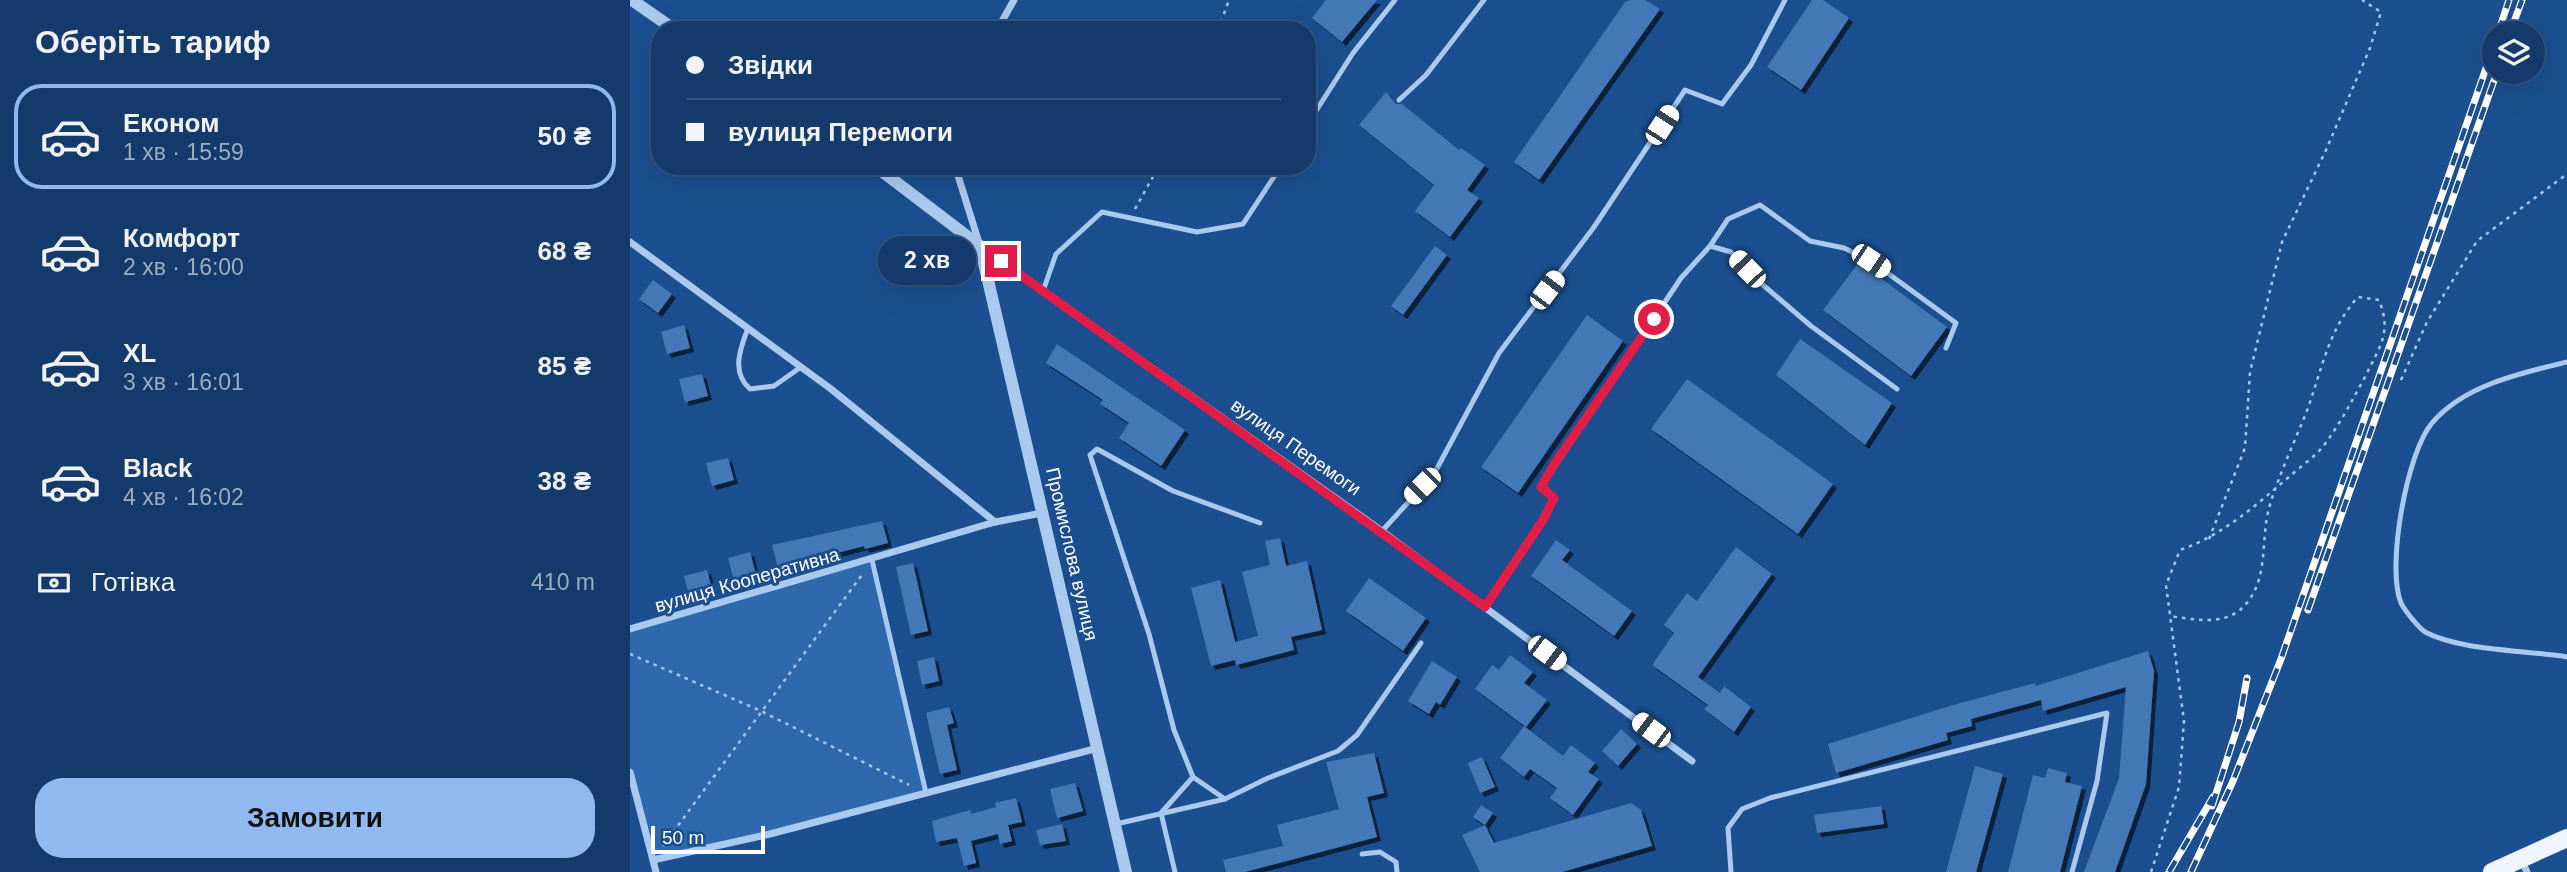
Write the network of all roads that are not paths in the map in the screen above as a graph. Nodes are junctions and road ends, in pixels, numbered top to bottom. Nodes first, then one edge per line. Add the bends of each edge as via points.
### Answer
1 (632, 0) edge
2 (1014, 0) edge
3 (1395, 0) edge
4 (1484, 0) edge
5 (1785, 0) edge
6 (662, 21) edge
7 (1002, 21) edge
8 (1399, 100) dead end
9 (1316, 111) edge
10 (889, 175) edge
11 (958, 175) edge
12 (1274, 175) edge
13 (630, 242) edge
14 (980, 246) junction
15 (1710, 246) junction
16 (1044, 291) junction
17 (748, 328) junction
18 (1946, 348) dead end
19 (2567, 362) edge
20 (801, 367) junction
21 (1897, 389) dead end
22 (1042, 513) junction
23 (995, 522) junction
24 (1260, 523) dead end
25 (1382, 531) junction
26 (872, 561) junction
27 (1485, 607) junction
28 (630, 629) edge
29 (1421, 643) dead end
30 (2567, 657) edge
31 (1098, 748) junction
32 (1692, 761) dead end
33 (630, 772) edge
34 (1193, 777) junction
35 (632, 785) edge
36 (926, 793) junction
37 (1225, 799) junction
38 (1161, 813) junction
39 (1116, 824) junction
40 (2567, 838) edge
41 (1362, 854) dead end
42 (653, 860) junction
43 (2524, 865) edge
44 (656, 872) edge
45 (1126, 872) edge
46 (1175, 872) edge
47 (1397, 872) edge
48 (1731, 872) edge
49 (2072, 872) edge
50 (2492, 872) edge

1 - 6 street
2 - 7 street
3 - 9 lane
4 - 8 lane via 1426,75
5 - 25 lane via 1751,65 1722,104 1685,90 1594,227 1499,353 1434,474
10 - 14 street, вулиця Перемоги
11 - 14 street
12 - 16 lane via 1243,224 1197,232 1102,212 1056,254
13 - 17 street
14 - 16 street, вулиця Перемоги
14 - 22 street, Промислова вулиця
15 - 18 lane via 1728,219 1760,205 1810,241 1844,248 1919,293 1956,323
15 - 21 lane via 1731,252 1811,326
15 - 27 lane via 1681,278 1555,463 1541,487 1554,498
16 - 25 street, вулиця Перемоги
17 - 20 street
17 - 20 lane via 738,368 750,389 774,386
19 - 30 lane via 2520,373 2467,395 2431,423 2410,472 2397,528 2401,603 2424,631 2468,644
20 - 23 street
22 - 23 street, вулиця Кооперативна
22 - 31 street, Промислова вулиця
23 - 26 street, вулиця Кооперативна
24 - 34 lane via 1173,491 1097,449 1090,455 1149,634 1174,730
25 - 27 street, вулиця Перемоги
26 - 28 street, вулиця Кооперативна
26 - 36 lane
27 - 32 street, вулиця Перемоги
29 - 37 lane via 1357,734 1338,751
31 - 36 street
31 - 39 street, Промислова вулиця
33 - 35 street
34 - 37 lane
34 - 38 lane
35 - 42 street
36 - 42 street
37 - 38 lane
38 - 39 lane
38 - 46 lane
39 - 45 street, Промислова вулиця
40 - 43 main road
41 - 47 lane via 1380,852 1396,862
42 - 44 street
43 - 50 main road
48 - 49 lane via 1728,828 1742,809 2108,713 2097,781

